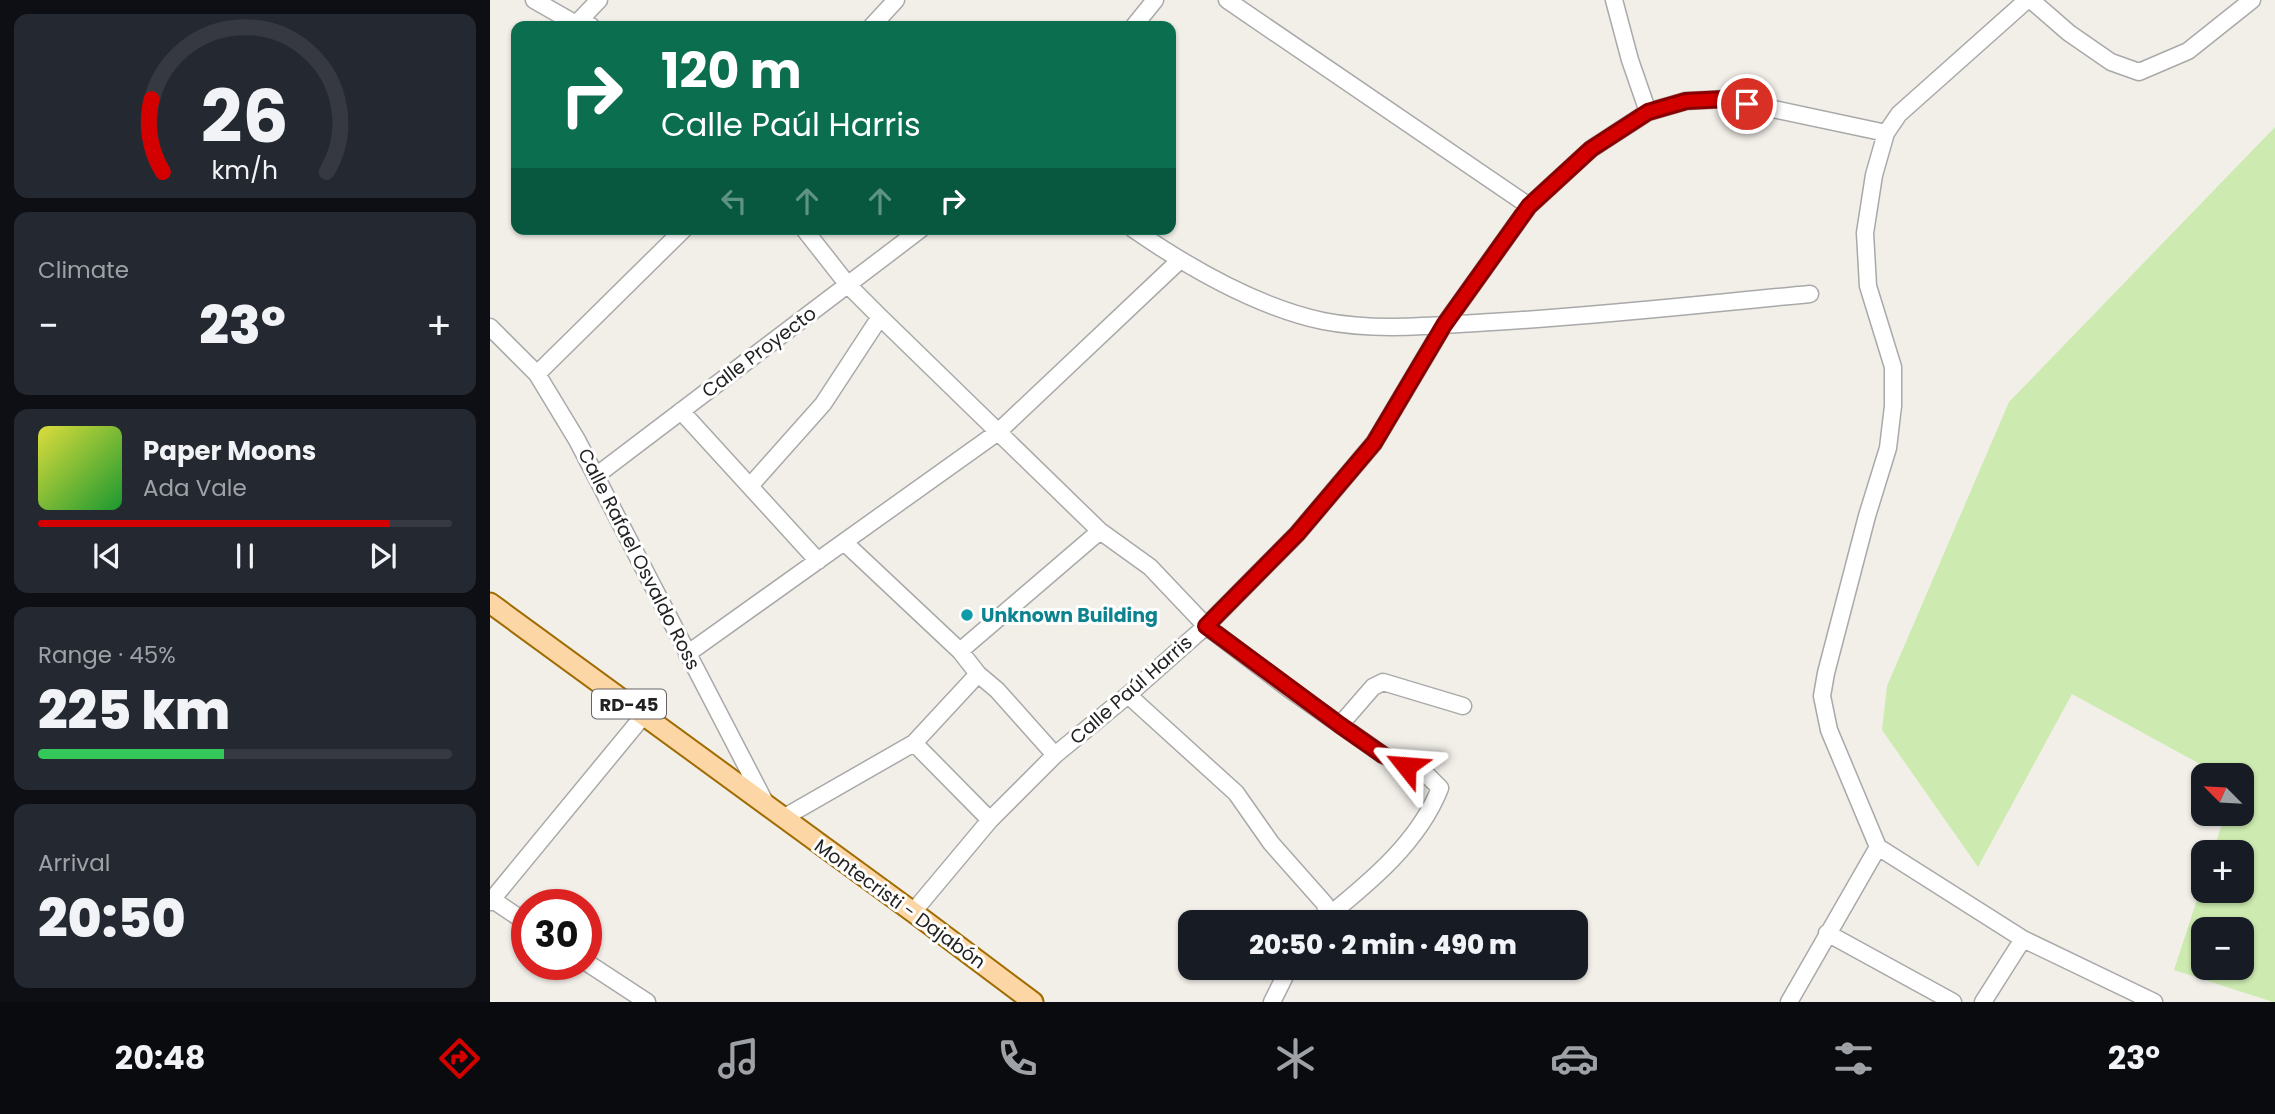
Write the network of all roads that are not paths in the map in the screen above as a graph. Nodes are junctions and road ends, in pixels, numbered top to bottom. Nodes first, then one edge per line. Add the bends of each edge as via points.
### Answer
1 (534, 0) edge
2 (599, 0) edge
3 (896, 0) edge
4 (1155, 0) edge
5 (1227, 0) edge
6 (1614, 0) edge
7 (2029, 0) edge
8 (2252, 0) edge
9 (576, 21) edge
10 (586, 21) edge
11 (877, 21) edge
12 (1138, 21) edge
13 (1648, 112) junction
14 (1886, 133) junction
15 (1529, 206) junction
16 (678, 235) edge
17 (809, 235) edge
18 (913, 235) edge
19 (1142, 235) edge
20 (1179, 261) junction
21 (848, 285) junction
22 (1810, 294) dead end
23 (880, 317) junction
24 (1444, 325) junction
25 (490, 327) edge
26 (537, 374) junction
27 (681, 411) junction
28 (998, 432) junction
29 (597, 475) junction
30 (750, 486) junction
31 (1100, 531) junction
32 (844, 542) junction
33 (818, 561) junction
34 (490, 603) edge
35 (1206, 626) junction
36 (960, 651) junction
37 (687, 654) junction
38 (978, 674) junction
39 (1128, 695) junction
40 (1463, 706) dead end
41 (644, 715) junction
42 (1340, 725) junction
43 (914, 743) junction
44 (1055, 755) junction
45 (767, 806) junction
46 (783, 818) junction
47 (990, 820) junction
48 (1878, 847) junction
49 (491, 900) edge
50 (1325, 910) edge
51 (1337, 910) edge
52 (913, 912) junction
53 (511, 913) edge
54 (1827, 933) junction
55 (2023, 939) junction
56 (602, 972) edge
57 (1283, 980) edge
58 (647, 1002) edge
59 (1033, 1002) edge
60 (1272, 1002) edge
61 (1789, 1002) edge
62 (1953, 1002) edge
63 (1983, 1002) edge
64 (2154, 1002) edge

1 - 9 street
2 - 10 street
3 - 11 street
4 - 12 street
5 - 15 street
6 - 13 street
7 - 8 street via 2111,62 2139,72 2188,51
7 - 14 street via 1899,114
13 - 14 street, Calle Paúl Harris via 1686,101 1726,99
13 - 15 street, Calle Paúl Harris via 1591,149
14 - 48 street via 1865,233 1868,286 1893,367 1893,405 1888,448 1822,696 1829,730
15 - 24 street, Calle Paúl Harris
16 - 26 street
17 - 21 street
18 - 21 street, Calle Proyecto
19 - 20 street
20 - 24 street via 1289,312 1325,321 1399,327
20 - 28 street
21 - 23 street
21 - 27 street, Calle Proyecto
22 - 24 street
23 - 28 street
23 - 30 street via 823,404
24 - 35 street, Calle Paúl Harris via 1374,443 1297,534
25 - 26 street, Calle Rafael Osvaldo Ross
26 - 29 street, Calle Rafael Osvaldo Ross
27 - 29 street, Calle Proyecto
27 - 30 street
28 - 31 street
28 - 32 street
29 - 37 street, Calle Rafael Osvaldo Ross
30 - 33 street
31 - 35 street via 1150,567
31 - 36 street
32 - 33 street
32 - 36 street
33 - 37 street
34 - 41 main road, RD-45
35 - 39 street, Calle Paúl Harris
35 - 42 street
36 - 38 street
37 - 45 street, Calle Rafael Osvaldo Ross
38 - 43 street
38 - 44 street
39 - 44 street, Calle Paúl Harris
39 - 50 street via 1236,793 1271,843 1325,904
40 - 42 street via 1383,682 1373,687
41 - 45 main road, RD-45
41 - 49 street
42 - 51 street via 1383,755 1429,776 1440,788 1403,847
43 - 46 street
43 - 47 street
44 - 47 street, Calle Paúl Harris
45 - 46 main road, Montecristi - Dajabón / RD-45
46 - 52 main road, Montecristi - Dajabón / RD-45
47 - 52 street, Calle Paúl Harris
48 - 54 street
48 - 55 street
49 - 53 street
52 - 59 main road, Montecristi - Dajabón / RD-45
54 - 61 street
54 - 62 street
55 - 63 street
55 - 64 street
56 - 58 street
57 - 60 street

